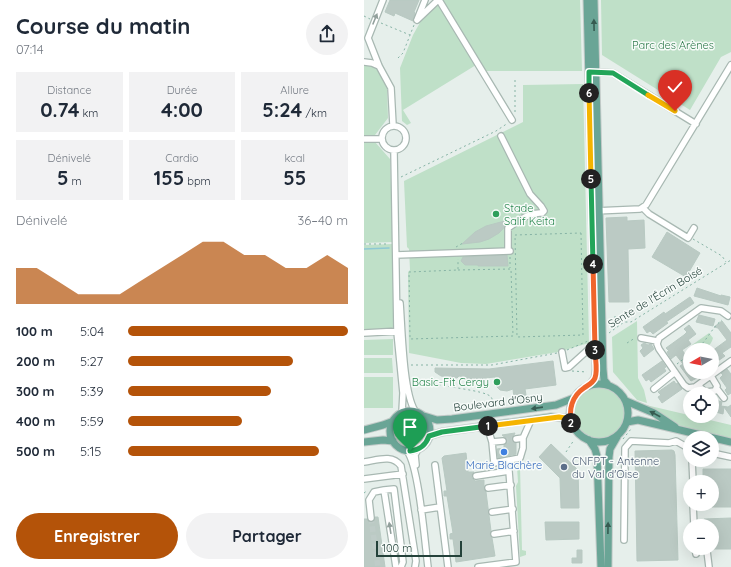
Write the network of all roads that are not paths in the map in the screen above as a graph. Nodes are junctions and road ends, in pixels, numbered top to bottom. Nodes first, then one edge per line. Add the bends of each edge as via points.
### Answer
1 (383, 0) edge
2 (425, 0) edge
3 (438, 0) edge
4 (587, 0) edge
5 (594, 0) edge
6 (364, 62) edge
7 (731, 65) edge
8 (379, 66) junction
9 (592, 72) junction
10 (512, 120) dead end
11 (696, 124) junction
12 (393, 126) junction
13 (501, 136) dead end
14 (364, 139) edge
15 (381, 139) junction
16 (394, 151) junction
17 (643, 208) junction
18 (596, 211) junction
19 (694, 228) dead end
20 (396, 255) junction
21 (730, 317) edge
22 (400, 331) junction
23 (364, 333) edge
24 (641, 338) road end
25 (657, 340) junction
26 (595, 348) junction
27 (562, 352) road end
28 (731, 361) edge
29 (673, 370) junction
30 (719, 370) edge
31 (707, 379) edge
32 (608, 385) junction
33 (589, 386) junction
34 (698, 386) joint
35 (654, 389) dead end
36 (719, 392) edge
37 (574, 397) junction
38 (724, 398) dead end
39 (626, 401) junction
40 (415, 411) junction
41 (402, 412) junction
42 (424, 416) junction
43 (531, 420) junction
44 (391, 422) junction
45 (572, 424) junction
46 (629, 425) junction
47 (478, 427) junction
48 (364, 430) edge
49 (681, 430) joint
50 (429, 436) junction
51 (523, 438) junction
52 (619, 438) junction
53 (516, 439) tunnel mouth
54 (719, 439) edge
55 (589, 440) junction
56 (393, 441) junction
57 (503, 441) tunnel mouth
58 (364, 442) edge
59 (492, 442) junction
60 (731, 442) edge
61 (683, 445) edge
62 (418, 449) junction
63 (406, 450) junction
64 (719, 454) edge
65 (731, 457) edge
66 (364, 462) edge
67 (435, 465) dead end
68 (403, 474) junction
69 (476, 476) dead end
70 (416, 477) junction
71 (364, 479) edge
72 (511, 484) junction
73 (488, 488) dead end
74 (384, 490) junction
75 (440, 507) junction
76 (513, 509) junction
77 (421, 510) junction
78 (492, 512) dead end
79 (371, 518) tunnel mouth
80 (514, 531) junction
81 (494, 534) dead end
82 (624, 540) dead end
83 (707, 555) edge
84 (396, 567) edge
85 (401, 567) edge
86 (415, 567) edge
87 (428, 567) edge
88 (448, 567) edge
89 (478, 567) edge
90 (601, 567) edge
91 (608, 567) edge
92 (708, 567) edge

8 -> 1 street via 368,38
2 - 3 street via 416,21
3 - 10 street
4 - 9 main road
9 -> 5 main road
6 - 8 street
7 - 11 street
8 - 12 street via 391,88
9 - 11 street via 613,73
9 - 18 main road
11 - 17 street
12 - 15 street via 385,128
12 - 16 street via 401,128 406,136 402,148
13 - 20 street via 530,194 544,211 528,215 508,228 509,251
14 - 15 street
15 - 16 street via 387,148
16 - 20 street
17 - 18 street
17 - 19 street via 688,238
18 - 26 main road
18 - 32 main road via 603,369 604,380
20 - 22 street
21 - 25 street via 721,311 701,308
22 - 23 street
22 - 40 street via 409,395
22 - 41 street
24 - 25 street
25 - 29 street via 658,348
26 - 27 street via 590,348 565,368
26 - 33 main road via 596,376
28 - 30 street
29 - 34 street via 687,387
29 - 35 street
31 - 34 street
32 - 33 main road
32 - 39 main road via 620,392
33 - 37 main road
36 - 38 street
37 -> 42 main road, Boulevard d'Osny via 556,405 452,419 437,420
37 - 45 main road via 570,408
39 - 46 main road
49 -> 39 main road via 654,413
40 - 41 main road
40 - 42 main road
41 - 44 main road
42 - 50 main road via 429,424
43 - 45 main road, Boulevard d'Osny via 559,417
43 - 47 main road, Boulevard d'Osny
43 - 51 street
44 - 48 main road
44 - 56 main road via 389,430
45 - 55 main road via 578,433
46 - 49 main road via 638,420
46 - 52 main road
47 - 50 main road, Boulevard d'Osny
47 - 59 street via 489,432
50 - 62 main road via 425,444
51 - 53 street
51 - 59 street via 520,458 494,463
52 - 55 main road via 603,442
91 -> 52 main road via 609,458 610,448
54 - 60 main road
55 - 90 main road via 597,456
56 - 58 main road
56 - 63 main road via 399,448
57 - 59 street
61 - 82 street via 676,441 631,442 625,448
62 - 63 main road
62 - 70 street via 415,455
63 - 70 street
64 - 65 street
66 - 68 street via 390,458 398,461
67 - 75 street
68 - 71 street
68 - 86 street
69 - 72 street via 509,471
70 - 77 street
72 - 73 street
72 - 76 street
74 - 79 street via 374,492 369,500
84 -> 74 street
74 - 85 street via 394,489 403,562
75 - 77 street
75 - 88 street
76 - 78 street
76 - 80 street
77 - 87 street
80 - 81 street
80 - 89 street via 516,562
83 - 92 street

